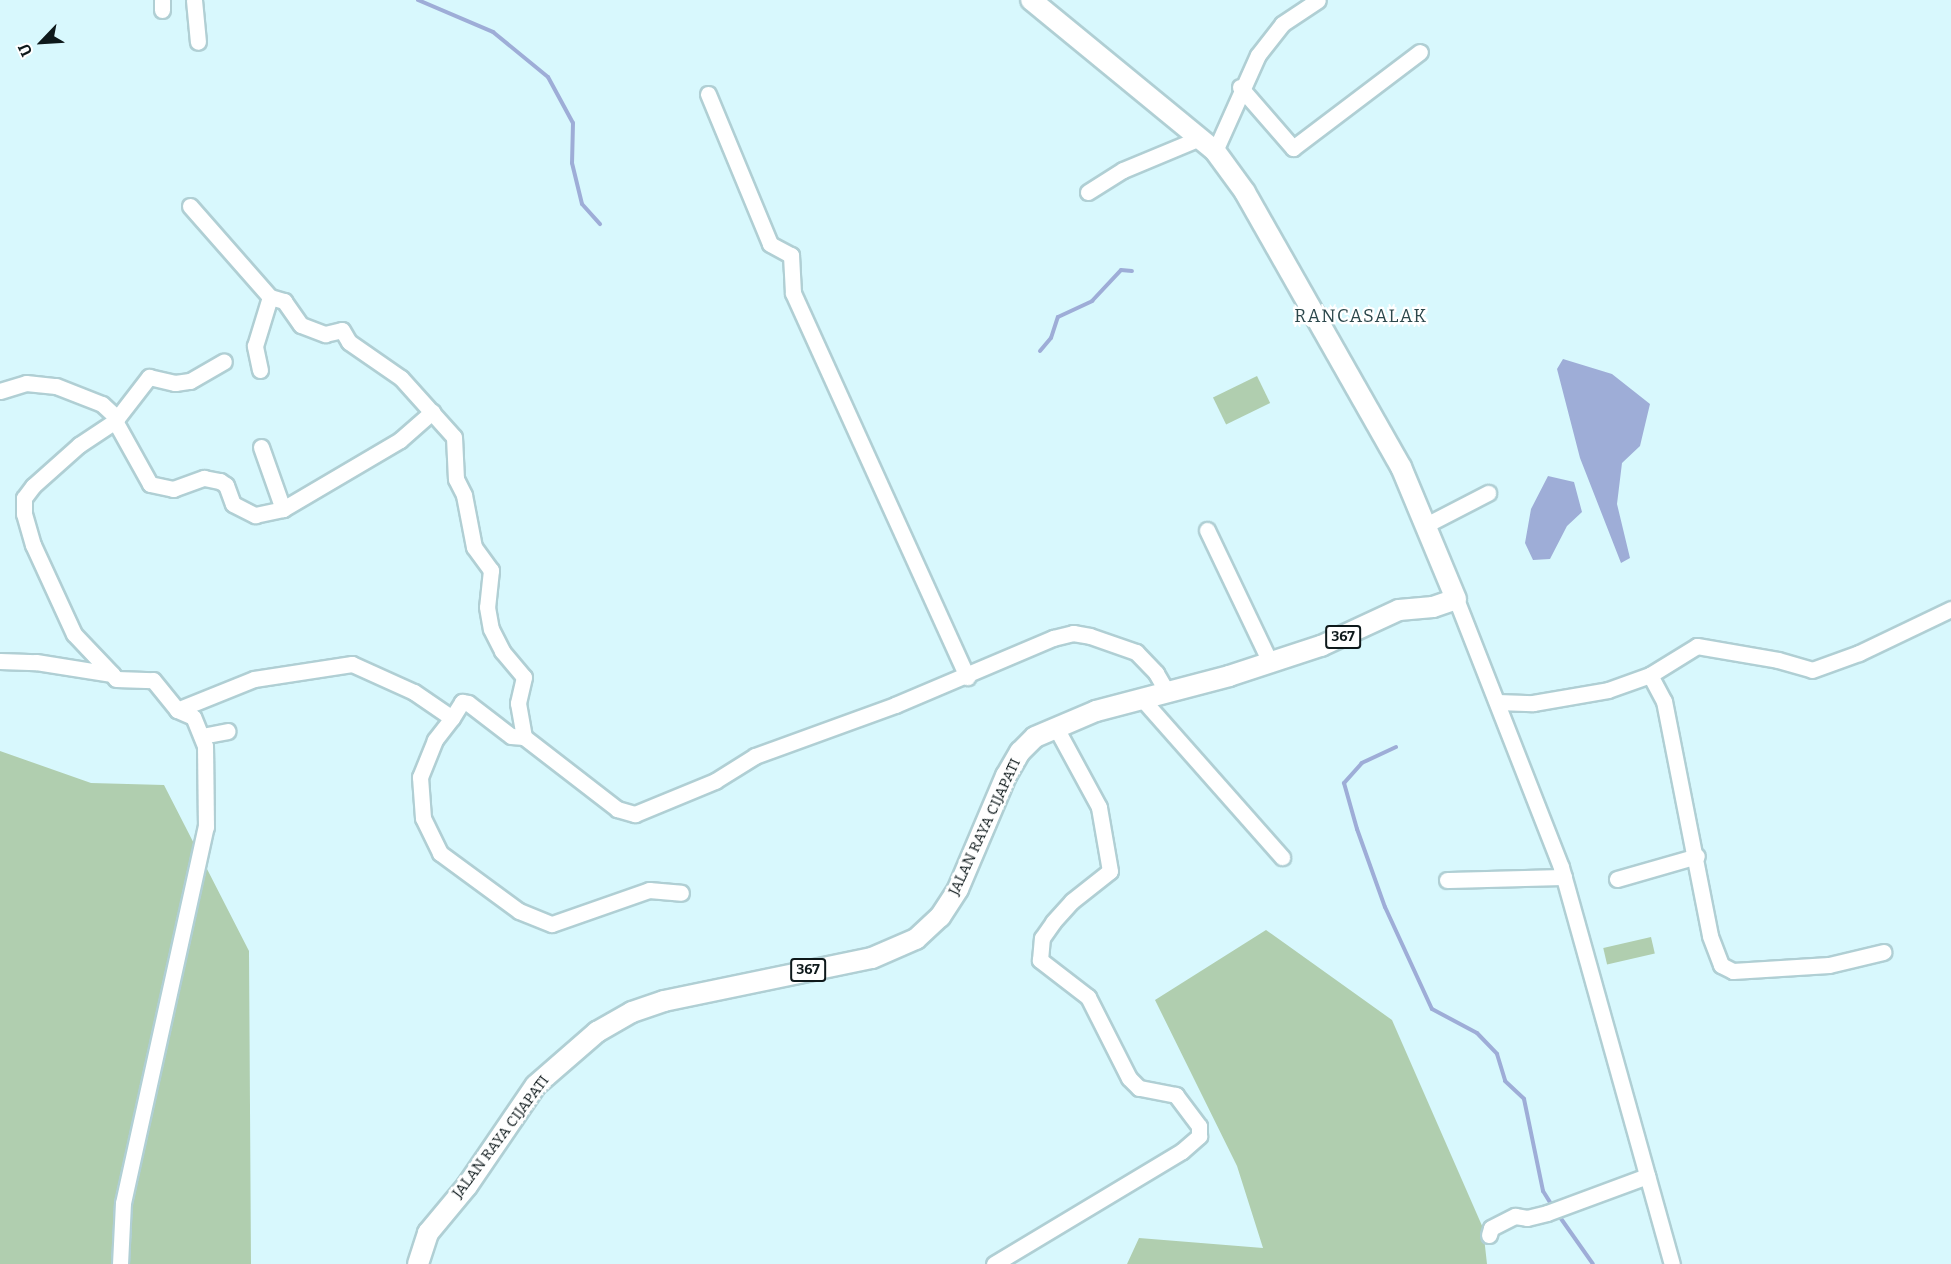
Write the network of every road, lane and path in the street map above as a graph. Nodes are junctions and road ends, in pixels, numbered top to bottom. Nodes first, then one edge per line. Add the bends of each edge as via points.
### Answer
1 (194, 0) edge
2 (1031, 0) edge
3 (1318, 0) edge
4 (198, 42) dead end
5 (1420, 52) dead end
6 (1240, 87) junction
7 (708, 94) dead end
8 (1208, 144) junction
9 (1088, 192) dead end
10 (190, 206) dead end
11 (270, 297) junction
12 (224, 361) dead end
13 (260, 370) dead end
14 (0, 391) edge
15 (432, 412) junction
16 (116, 419) junction
17 (261, 447) dead end
18 (1488, 493) dead end
19 (283, 509) junction
20 (1426, 525) junction
21 (1207, 530) dead end
22 (1456, 599) junction
23 (1951, 609) edge
24 (1266, 654) junction
25 (0, 661) edge
26 (112, 674) junction
27 (1650, 675) junction
28 (967, 677) junction
29 (1167, 692) junction
30 (1143, 700) junction
31 (1497, 702) junction
32 (177, 710) junction
33 (452, 718) junction
34 (1055, 726) junction
35 (228, 731) dead end
36 (202, 735) junction
37 (524, 737) junction
38 (1697, 856) junction
39 (1282, 857) dead end
40 (1564, 877) junction
41 (1617, 879) dead end
42 (1446, 880) dead end
43 (681, 893) dead end
44 (1883, 952) dead end
45 (1647, 1176) junction
46 (1489, 1235) dead end
47 (120, 1264) edge
48 (418, 1264) edge
49 (994, 1264) edge
50 (1672, 1264) edge

1 - 4 street
2 - 8 main road
3 - 6 street via 1282,24
5 - 6 street via 1293,148
6 - 8 street
7 - 28 street via 770,244 791,255 793,293
8 - 9 street via 1123,170
8 - 20 main road via 1257,212 1401,467
10 - 11 street
11 - 13 street via 255,346
11 - 15 street via 284,301 309,330 325,334 342,330 349,342 401,378 412,395
12 - 16 street via 190,381 175,383 149,377
14 - 16 street via 26,383 56,386 102,404
15 - 19 street via 400,440
15 - 37 street via 454,437 456,479 464,495 474,547 491,570 487,607 494,636 524,677 518,703
16 - 19 street via 150,484 173,489 204,478 226,485 233,504 251,515
16 - 26 street via 79,445 33,486 23,506 33,545 74,634
17 - 19 street
18 - 20 street
20 - 22 main road
21 - 24 street
22 - 24 main road, JALAN RAYA CIJAPATI / 367 via 1441,606 1386,615 1339,639
22 - 31 street
23 - 27 street via 1859,653 1812,670 1697,646
24 - 29 main road, JALAN RAYA CIJAPATI / 367 via 1229,676
25 - 26 street via 36,662
26 - 32 street via 116,679 153,680
27 - 31 street via 1608,690 1533,703
27 - 38 street via 1664,700 1673,762
28 - 29 street via 1053,638 1073,633 1136,652
28 - 37 street via 755,756 715,781 644,813 617,809
29 - 30 main road, JALAN RAYA CIJAPATI / 367
30 - 34 main road, JALAN RAYA CIJAPATI / 367
30 - 39 street
31 - 40 street
32 - 33 street via 254,679 347,664 414,692
32 - 36 street via 193,717
33 - 37 street via 465,702 511,736
33 - 43 street via 435,740 420,777 423,818 440,853 519,911 552,924 649,890
34 - 48 main road, JALAN RAYA CIJAPATI / 367 via 1035,736 1020,752 958,889 940,917 916,939 872,958 664,1001 632,1012 597,1032 536,1085 467,1186 428,1233
34 - 49 street via 1099,807 1110,871 1053,922 1042,938 1040,960 1076,986 1094,1006 1129,1078 1139,1088 1176,1095 1199,1125 1199,1136 1182,1151
35 - 36 street
36 - 47 street via 208,782 206,827 123,1203
38 - 41 street
38 - 44 street via 1712,945 1725,968 1829,965
40 - 42 street
40 - 45 street
45 - 46 street via 1547,1213 1527,1218 1515,1216 1491,1228
45 - 50 street

